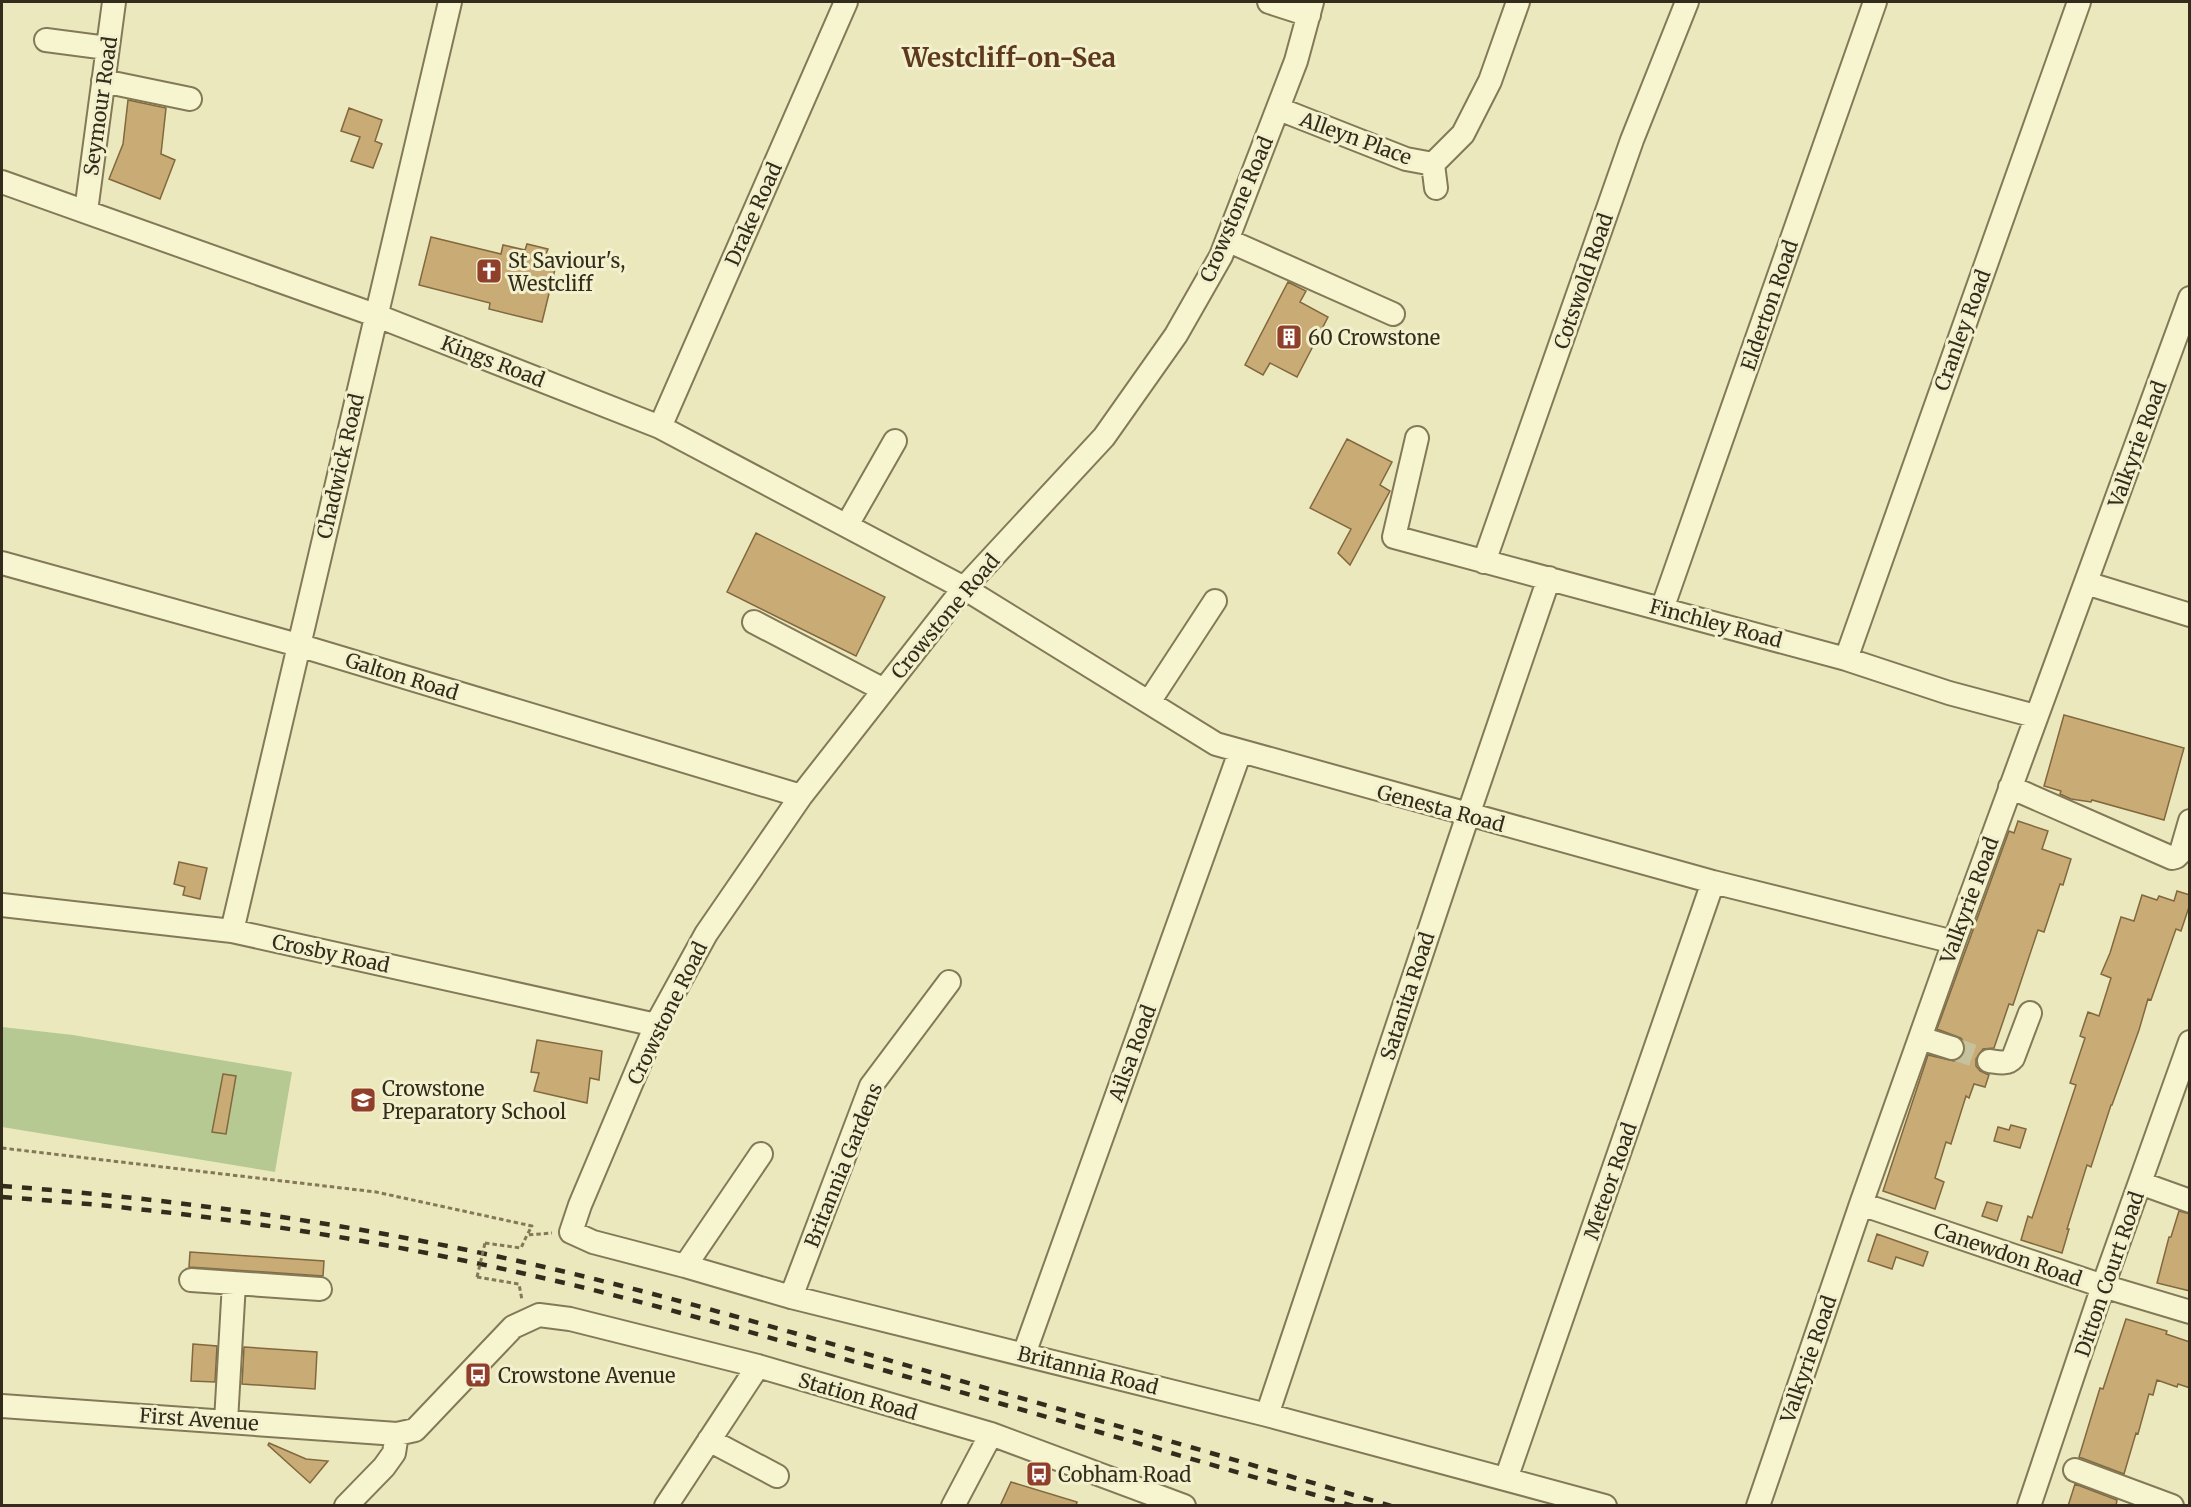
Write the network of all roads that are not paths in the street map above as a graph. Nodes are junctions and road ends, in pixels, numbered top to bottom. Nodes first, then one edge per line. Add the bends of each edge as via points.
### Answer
1 (114, 2) edge
2 (450, 2) edge
3 (846, 2) edge
4 (1269, 2) edge
5 (1518, 2) edge
6 (1687, 2) edge
7 (1875, 2) edge
8 (2079, 2) edge
9 (1311, 8) edge
10 (46, 40) dead end
11 (107, 48) junction
12 (103, 81) junction
13 (190, 99) dead end
14 (1279, 109) junction
15 (1441, 156) junction
16 (2, 182) edge
17 (1436, 188) dead end
18 (86, 212) junction
19 (1227, 240) junction
20 (2190, 298) edge
21 (1393, 314) dead end
22 (375, 315) junction
23 (660, 427) junction
24 (1417, 438) dead end
25 (895, 441) dead end
26 (848, 525) junction
27 (1484, 562) junction
28 (2, 563) edge
29 (1550, 578) junction
30 (2086, 583) junction
31 (964, 588) junction
32 (1215, 601) dead end
33 (1662, 609) junction
34 (2190, 615) edge
35 (754, 622) dead end
36 (298, 645) junction
37 (1846, 659) junction
38 (884, 690) junction
39 (1149, 702) junction
40 (2035, 716) junction
41 (1240, 752) junction
42 (2010, 786) junction
43 (801, 796) junction
44 (1468, 815) junction
45 (2190, 821) edge
46 (1713, 882) junction
47 (2, 905) edge
48 (232, 931) junction
49 (1954, 942) junction
50 (949, 982) dead end
51 (2030, 1013) dead end
52 (656, 1025) junction
53 (1920, 1038) junction
54 (2190, 1042) edge
55 (1952, 1048) tunnel mouth
56 (1989, 1060) tunnel mouth
57 (761, 1154) dead end
58 (2140, 1183) junction
59 (2190, 1201) edge
60 (1861, 1204) junction
61 (572, 1232) joint
62 (685, 1266) junction
63 (190, 1280) dead end
64 (234, 1283) junction
65 (2103, 1286) junction
66 (320, 1288) dead end
67 (792, 1297) junction
68 (2190, 1312) edge
69 (1024, 1354) junction
70 (758, 1366) junction
71 (2, 1406) edge
72 (1268, 1415) junction
73 (226, 1421) junction
74 (397, 1434) junction
75 (991, 1434) junction
76 (709, 1440) junction
77 (2075, 1470) dead end
78 (777, 1476) dead end
79 (1506, 1479) junction
80 (2165, 1504) edge
81 (346, 1506) edge
82 (666, 1506) edge
83 (953, 1506) edge
84 (1184, 1506) edge
85 (1605, 1506) edge
86 (1758, 1506) edge
87 (2029, 1506) edge

1 - 11 street, Seymour Road
2 - 22 street, Chadwick Road
3 - 23 street, Drake Road
4 - 9 street
5 - 15 street via 1490,81 1462,134
6 - 27 street, Cotswold Road via 1632,140
7 - 33 street, Elderton Road
8 - 37 street, Cranley Road
9 - 14 street, Crowstone Road
10 - 11 street
11 - 12 street, Seymour Road
12 - 13 street
12 - 18 street, Seymour Road
14 - 15 street, Alleyn Place via 1406,159
14 - 19 street, Crowstone Road
15 - 17 street, Alleyn Place
16 - 18 street, Kings Road
18 - 22 street, Kings Road
19 - 21 street
19 - 31 street, Crowstone Road via 1176,335 1104,437
20 - 30 street, Valkyrie Road
22 - 23 street, Kings Road
22 - 36 street, Chadwick Road
23 - 26 street, Kings Road
24 - 27 street, Finchley Road via 1394,537
25 - 26 street
26 - 31 street, Kings Road
27 - 29 street, Finchley Road
28 - 36 street, Galton Road
29 - 33 street, Finchley Road
29 - 44 street, Satanita Road
30 - 34 street
30 - 40 street, Valkyrie Road
31 - 38 street, Crowstone Road
31 - 39 street, Genesta Road
32 - 39 street
33 - 37 street, Finchley Road
35 - 38 street
36 - 43 street, Galton Road
36 - 48 street, Chadwick Road
37 - 40 street, Finchley Road
38 - 43 street, Crowstone Road
39 - 41 street, Genesta Road via 1216,744
40 - 42 street, Valkyrie Road
41 - 44 street, Genesta Road
41 - 69 street, Ailsa Road
42 - 45 street via 2172,858 2180,855
42 - 49 street, Valkyrie Road
43 - 52 street, Crowstone Road via 706,934
44 - 46 street, Genesta Road
44 - 72 street, Satanita Road
46 - 49 street, Genesta Road
46 - 79 street, Meteor Road
47 - 48 street, Crosby Road
48 - 52 street, Crosby Road
49 - 53 street, Valkyrie Road
50 - 67 street, Britannia Gardens via 871,1086
51 - 56 street via 2011,1061
52 - 61 street, Crowstone Road
53 - 55 street
53 - 60 street, Valkyrie Road
54 - 58 street, Ditton Court Road
57 - 62 street
58 - 59 street
58 - 65 street, Ditton Court Road
60 - 65 street, Canewdon Road
60 - 86 street, Valkyrie Road
61 - 62 street, Britannia Road via 593,1242
62 - 67 street, Britannia Road
63 - 64 street
64 - 66 street
64 - 73 street
65 - 68 street, Canewdon Road
65 - 87 street, Ditton Court Road
67 - 69 street, Britannia Road
69 - 72 street, Britannia Road
70 - 74 street, Station Road via 570,1319 539,1315 513,1327 415,1430
70 - 75 street, Station Road
70 - 76 street
71 - 73 street, First Avenue
72 - 79 street, Britannia Road
73 - 74 street, First Avenue
74 - 81 street via 394,1453
75 - 83 street
75 - 84 street, Station Road
76 - 78 street
76 - 82 street
77 - 80 street
79 - 85 street, Britannia Road

